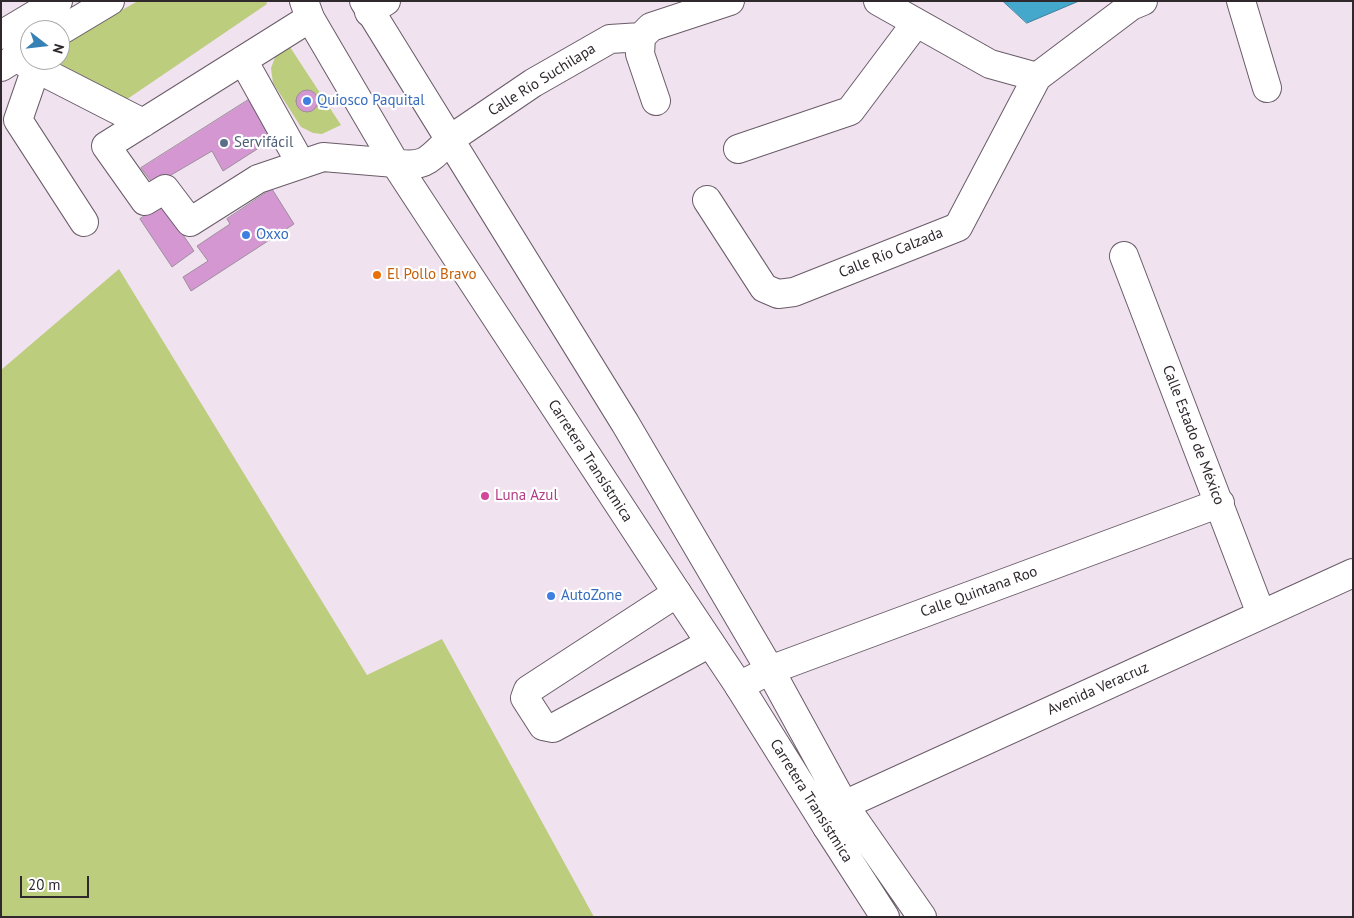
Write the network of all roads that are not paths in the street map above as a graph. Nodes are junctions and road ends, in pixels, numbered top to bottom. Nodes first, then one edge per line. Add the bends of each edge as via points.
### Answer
1 (58, 1) edge
2 (110, 1) edge
3 (730, 1) edge
4 (878, 1) edge
5 (1241, 1) edge
6 (1134, 3) edge
7 (373, 5) edge
8 (307, 9) edge
9 (916, 23) junction
10 (70, 25) edge
11 (1, 35) edge
12 (641, 37) junction
13 (243, 60) junction
14 (21, 70) edge
15 (39, 70) edge
16 (1037, 77) junction
17 (1267, 88) dead end
18 (656, 101) dead end
19 (143, 123) junction
20 (449, 140) junction
21 (738, 149) dead end
22 (395, 162) junction
23 (301, 164) junction
24 (707, 200) dead end
25 (84, 222) dead end
26 (1124, 256) dead end
27 (1220, 503) junction
28 (1353, 573) edge
29 (677, 593) junction
30 (1261, 614) junction
31 (710, 643) junction
32 (770, 670) junction
33 (739, 686) junction
34 (844, 804) junction
35 (885, 917) edge
36 (922, 917) edge

1 - 11 main road
2 - 10 main road
3 - 12 main road via 651,27
4 - 9 main road
5 - 17 main road
6 - 16 main road
7 - 20 main road, Carretera Transístmica
8 - 13 main road
8 - 22 main road, Carretera Transístmica
9 - 16 main road via 990,64
9 - 21 main road via 850,111
12 - 18 main road via 640,54
12 - 20 main road, Calle Río Suchilapa via 610,39 533,83
13 - 19 main road
13 - 23 main road
14 - 25 main road via 18,120
15 - 19 main road
16 - 24 main road, Calle Río Calzada via 958,226 794,292 778,294 764,288
19 - 23 main road, Calle Río Suchilapa via 106,146 145,201 165,189 190,222 258,179
20 - 22 main road, Calle Río Suchilapa via 422,164
20 - 32 main road, Carretera Transístmica via 625,424
22 - 23 main road, Calle Río Suchilapa via 323,157
22 - 29 main road, Carretera Transístmica
26 - 27 main road, Calle Estado de México
27 - 30 main road, Calle Estado de México
27 - 32 main road, Calle Quintana Roo
28 - 30 main road, Avenida Veracruz
29 - 31 main road, Carretera Transístmica
29 - 31 main road via 528,690 525,698 543,726 553,728
30 - 34 main road, Avenida Veracruz
31 - 33 main road, Carretera Transístmica
32 - 33 main road, Calle Quintana Roo
32 - 34 main road, Carretera Transístmica
33 - 35 main road, Carretera Transístmica
34 - 36 main road, Carretera Transístmica

